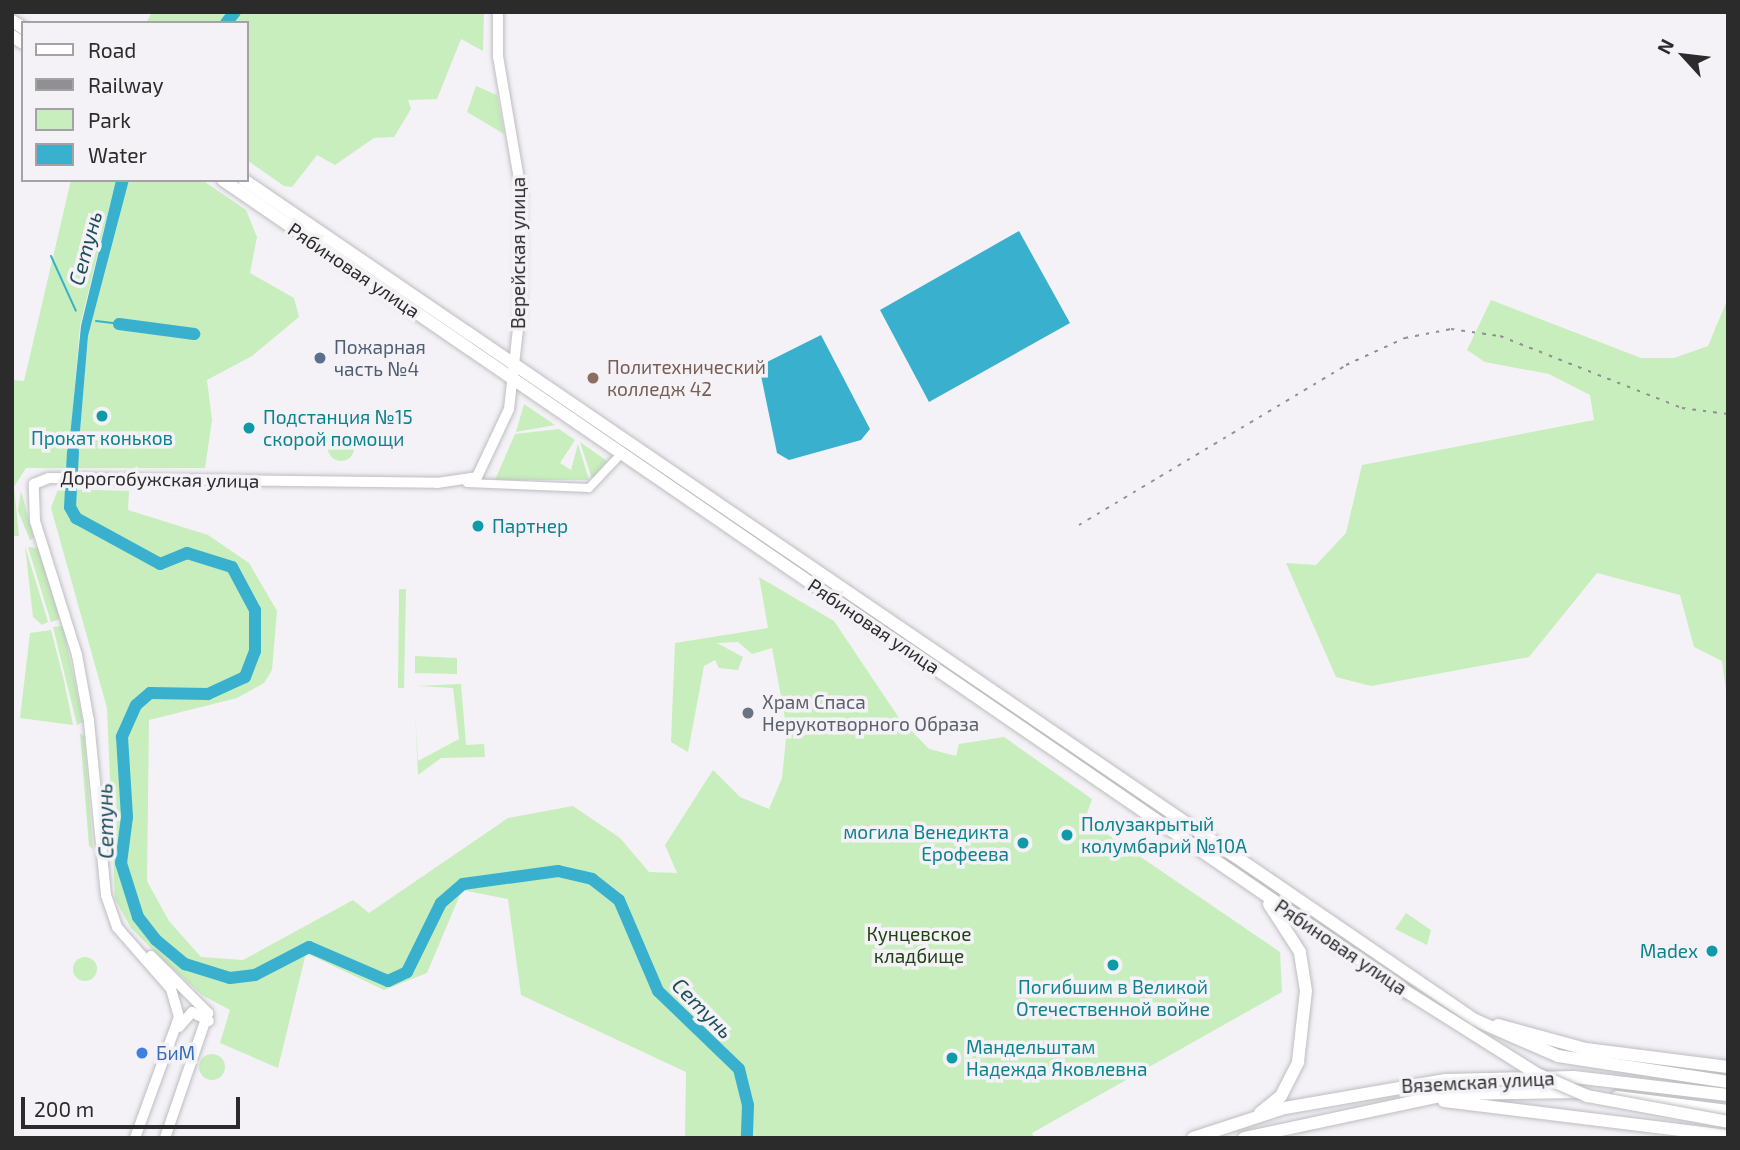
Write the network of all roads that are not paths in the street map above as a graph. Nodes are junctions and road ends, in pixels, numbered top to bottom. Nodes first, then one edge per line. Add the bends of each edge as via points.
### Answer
1 (498, 12) edge
2 (226, 182) edge
3 (247, 182) edge
4 (514, 372) junction
5 (622, 453) junction
6 (467, 483) junction
7 (1251, 886) junction
8 (111, 908) junction
9 (1454, 1004) junction
10 (209, 1021) junction
11 (176, 1031) junction
12 (1728, 1067) edge
13 (1728, 1082) edge
14 (1728, 1095) edge
15 (1412, 1099) junction
16 (1728, 1111) edge
17 (1243, 1122) junction
18 (1728, 1122) edge
19 (1728, 1136) edge
20 (135, 1138) edge
21 (165, 1138) edge
22 (1193, 1138) edge
23 (1244, 1138) edge

1 - 4 street, Верейская улица via 498,57 521,191
2 - 4 main road, Рябиновая улица
3 - 4 main road, Рябиновая улица
4 - 5 main road, Рябиновая улица
4 - 6 street, Верейская улица via 500,430
4 - 9 main road, Рябиновая улица
5 - 6 street, Дорогобужская улица via 589,488
5 - 7 main road, Рябиновая улица
6 - 8 street, Дорогобужская улица via 40,479 30,497 77,655 96,780 102,878
7 - 17 main road via 1289,929 1306,991 1290,1081 1281,1096
7 - 18 main road, Рябиновая улица, bridge via 1407,992 1575,1092
8 - 10 street, Дорогобужская улица via 131,937 204,1005
8 - 11 street, Дорогобужская улица via 117,927 171,989
9 - 12 main road via 1553,1043
9 - 13 main road, Рябиновая улица via 1535,1050
10 - 11 street via 192,1012
10 - 21 street
11 - 20 street, Дорогобужская улица
14 - 17 main road, Вяземская улица via 1574,1077 1470,1078 1380,1088
15 - 16 main road, Вяземская улица via 1562,1091
15 - 19 main road
15 - 23 main road, Вяземская улица
17 - 22 main road, Вяземская улица

